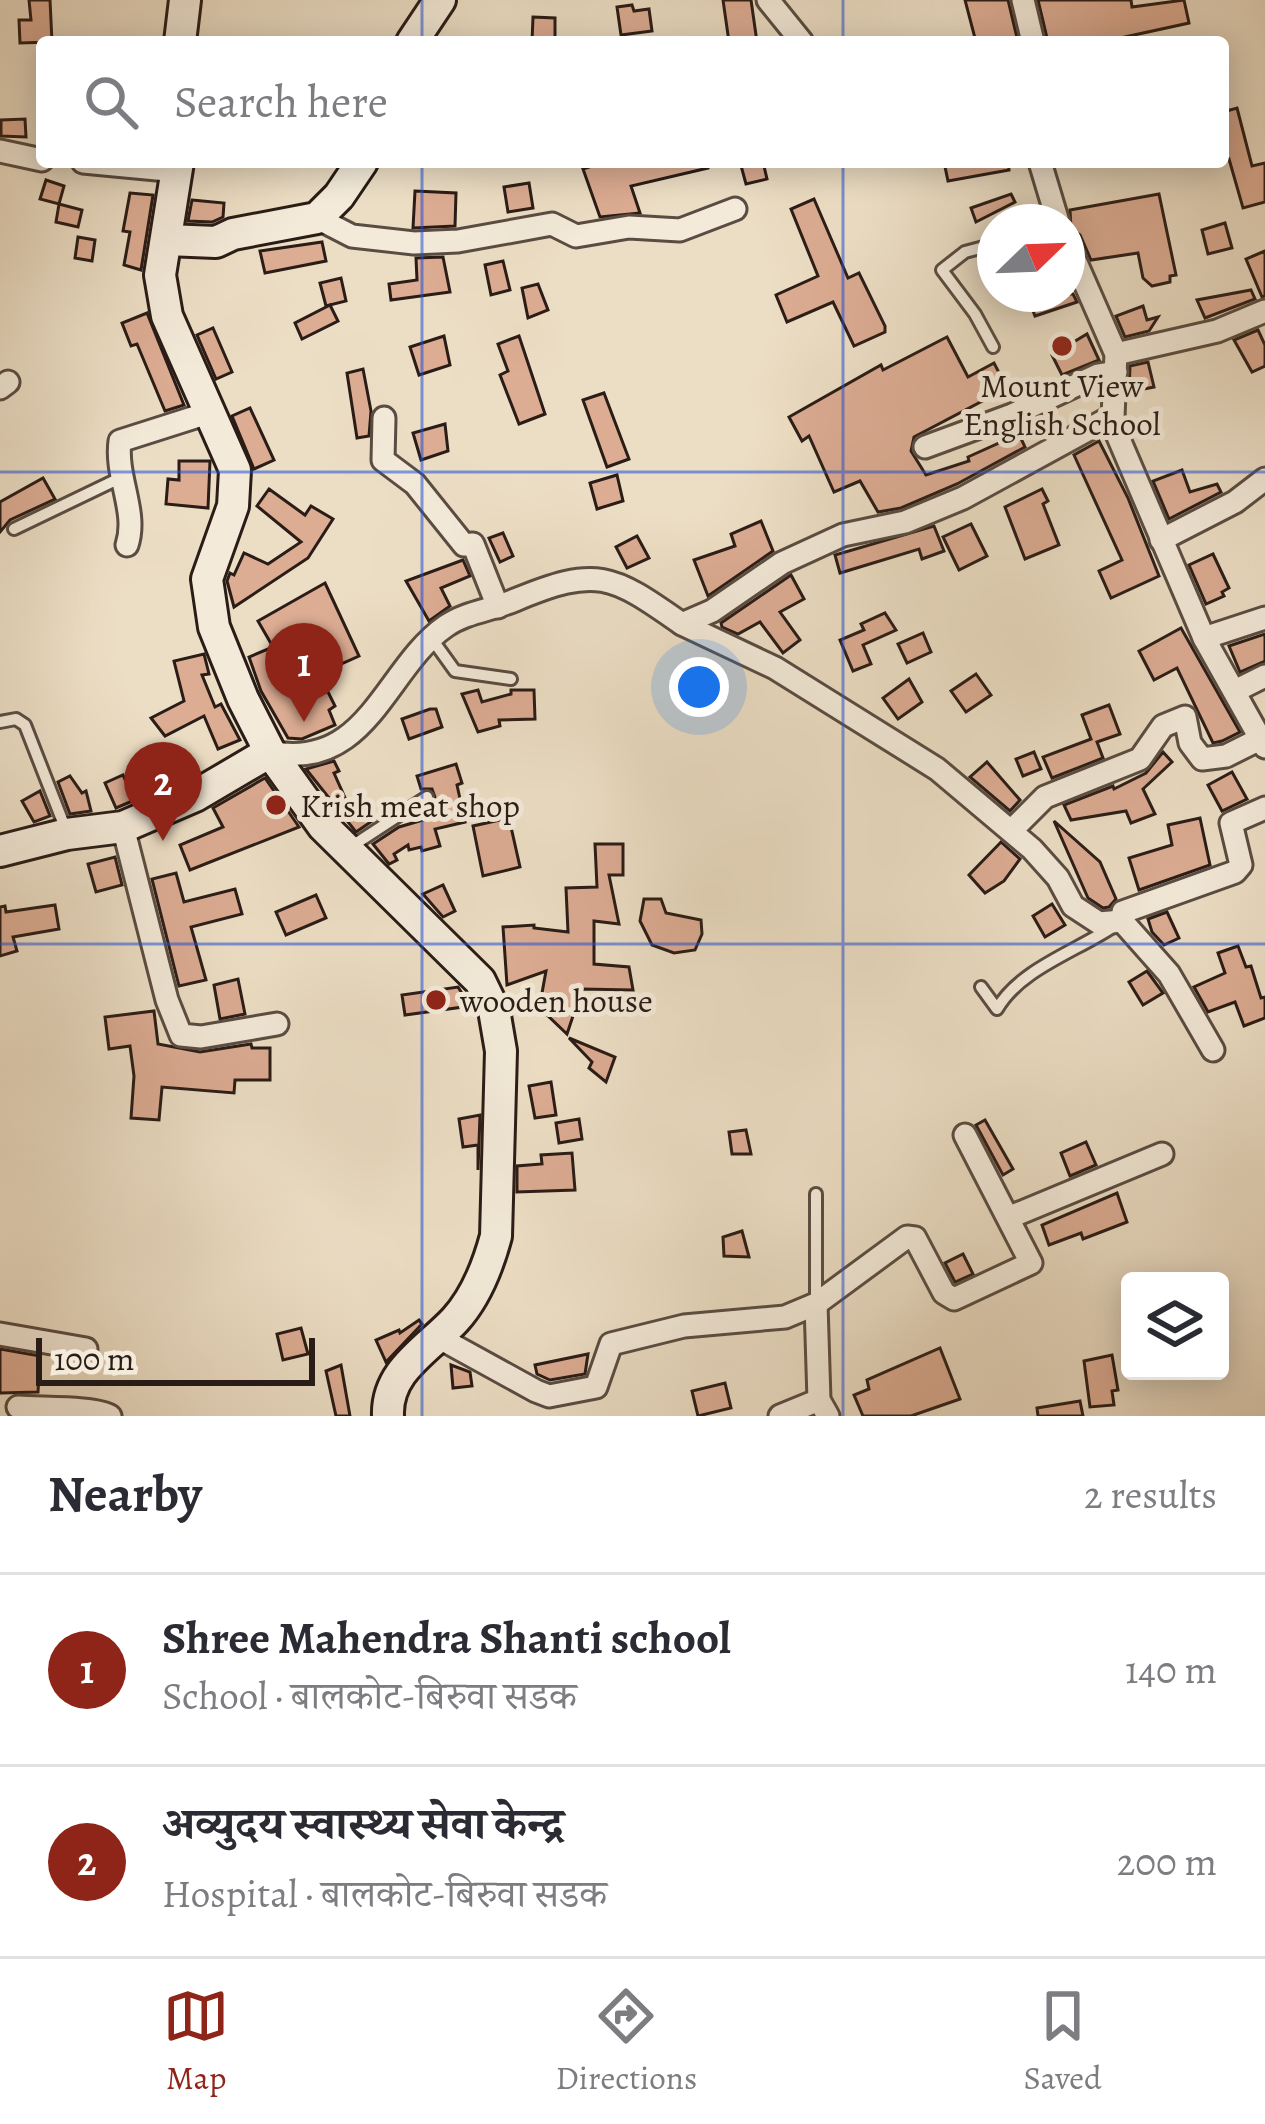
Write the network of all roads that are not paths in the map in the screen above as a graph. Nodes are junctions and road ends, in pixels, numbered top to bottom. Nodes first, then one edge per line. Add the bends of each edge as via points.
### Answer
1 (185, 0) edge
2 (440, 0) edge
3 (769, 0) edge
4 (1023, 0) edge
5 (181, 36) edge
6 (416, 36) edge
7 (796, 36) edge
8 (1032, 36) edge
9 (0, 151) edge
10 (36, 159) edge
11 (178, 168) edge
12 (358, 168) edge
13 (1042, 168) edge
14 (1053, 204) edge
15 (735, 209) dead end
16 (317, 218) junction
17 (167, 240) junction
18 (977, 249) edge
19 (1085, 286) edge
20 (1265, 311) edge
21 (993, 347) dead end
22 (1116, 363) junction
23 (208, 413) junction
24 (1113, 416) junction
25 (384, 418) dead end
26 (925, 447) dead end
27 (120, 478) junction
28 (1265, 479) edge
29 (14, 529) dead end
30 (1161, 540) junction
31 (127, 545) dead end
32 (498, 607) junction
33 (1265, 617) edge
34 (682, 624) junction
35 (1204, 638) junction
36 (432, 639) junction
37 (1265, 676) edge
38 (511, 679) dead end
39 (1235, 691) junction
40 (0, 722) edge
41 (1263, 743) edge
42 (270, 752) junction
43 (427, 797) dead end
44 (1265, 808) edge
45 (123, 827) junction
46 (1012, 830) junction
47 (67, 834) junction
48 (0, 851) edge
49 (344, 851) junction
50 (1122, 921) junction
51 (981, 987) dead end
52 (277, 1024) dead end
53 (1213, 1050) dead end
54 (965, 1136) dead end
55 (1162, 1154) dead end
56 (816, 1194) dead end
57 (1010, 1217) junction
58 (816, 1304) junction
59 (0, 1334) edge
60 (436, 1336) junction
61 (86, 1349) dead end
62 (18, 1406) dead end
63 (823, 1408) edge
64 (110, 1416) edge
65 (388, 1416) edge
66 (779, 1416) edge

1 - 5 main road
2 - 6 main road
3 - 7 street
4 - 8 street
9 - 10 street
11 - 17 main road
12 - 16 main road
13 - 14 street
15 - 16 street via 680,230 576,236 552,224 414,243 352,236
16 - 17 main road via 216,242
17 - 23 main road via 160,290 166,316
18 - 21 lane via 942,270
19 - 22 street
20 - 22 street
22 - 24 street
22 - 26 street
23 - 27 street via 120,441
23 - 42 main road via 236,484 211,560 208,599
24 - 30 street
24 - 34 street via 963,499 843,535 782,563
25 - 32 street via 383,460 415,484 464,545 472,544
27 - 29 lane
27 - 31 street
28 - 30 street
30 - 35 street
32 - 34 street via 592,578 640,594
32 - 36 street via 460,618
33 - 35 street
34 - 46 street via 797,680 937,770
35 - 39 street
36 - 38 lane via 455,671
36 - 42 street via 345,737 296,757
37 - 39 street
39 - 41 street
40 - 47 lane via 25,724
41 - 46 street via 1202,759 1185,717 1163,725 1140,759 1045,797
42 - 45 main road
42 - 49 main road
43 - 49 lane
44 - 50 street via 1231,823 1241,866 1234,872 1124,912
45 - 47 main road
45 - 52 street via 182,1035
46 - 50 street via 1073,906 1099,923
47 - 48 main road
49 - 60 main road via 480,981 499,1025 496,1236 488,1268
50 - 51 lane via 1041,968 997,1009
50 - 53 street via 1169,974
54 - 57 street
55 - 57 street
56 - 58 lane
57 - 58 street via 1031,1263 954,1299 915,1238 907,1238
58 - 60 street via 785,1317 683,1326 611,1344 596,1387 549,1396
58 - 63 street
59 - 61 street
60 - 65 main road via 389,1391
62 - 64 street
63 - 66 street

